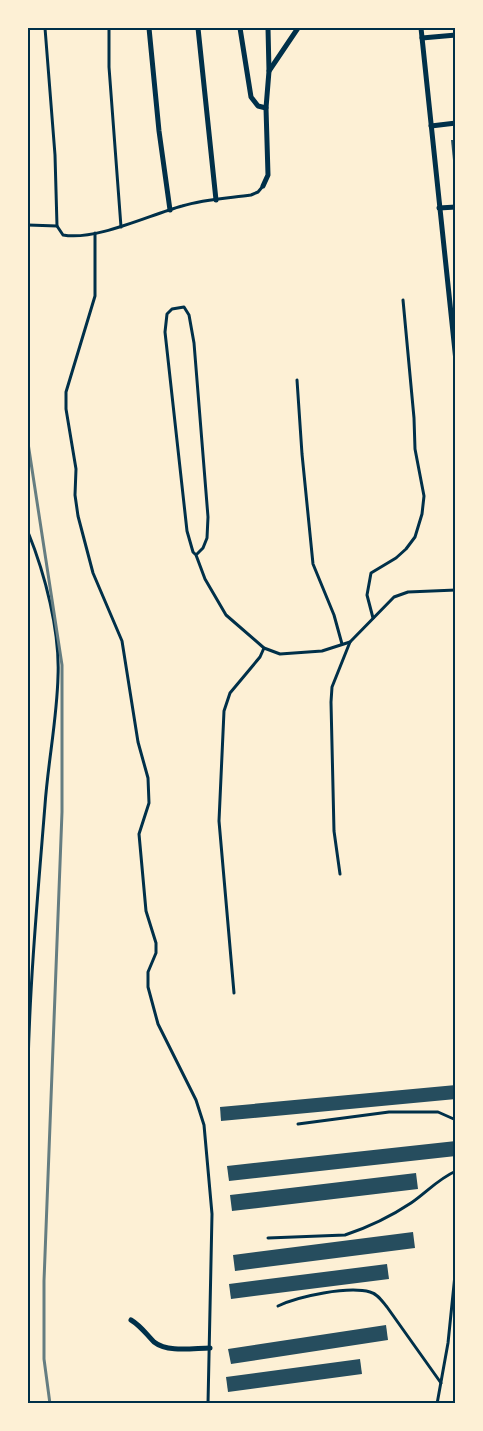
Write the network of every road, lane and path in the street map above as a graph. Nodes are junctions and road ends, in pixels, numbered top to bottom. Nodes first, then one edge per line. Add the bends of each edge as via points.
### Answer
1 (44, 28) edge
2 (108, 28) edge
3 (149, 28) edge
4 (198, 28) edge
5 (240, 28) edge
6 (268, 28) edge
7 (298, 28) edge
8 (421, 28) edge
9 (456, 35) edge
10 (422, 38) junction
11 (269, 71) junction
12 (266, 108) junction
13 (456, 123) edge
14 (431, 126) junction
15 (263, 186) joint
16 (216, 200) junction
17 (456, 207) edge
18 (439, 208) junction
19 (170, 210) junction
20 (28, 225) edge
21 (57, 226) junction
22 (121, 227) junction
23 (96, 233) junction
24 (449, 291) junction
25 (456, 291) edge
26 (403, 300) dead end
27 (456, 361) edge
28 (297, 380) dead end
29 (28, 532) edge
30 (196, 555) junction
31 (456, 590) edge
32 (373, 618) junction
33 (350, 642) junction
34 (342, 644) junction
35 (264, 648) junction
36 (340, 874) dead end
37 (234, 993) dead end
38 (28, 1066) edge
39 (456, 1120) edge
40 (298, 1124) dead end
41 (456, 1171) edge
42 (268, 1238) dead end
43 (456, 1265) edge
44 (278, 1306) dead end
45 (130, 1320) dead end
46 (210, 1348) junction
47 (441, 1383) junction
48 (208, 1404) edge
49 (437, 1404) edge

1 - 21 lane via 55,155
2 - 22 lane
3 - 19 street
4 - 16 street
5 - 12 street via 251,97 258,106
6 - 11 street
7 - 11 street
8 - 10 street
9 - 10 street
10 - 14 street
11 - 12 street
12 - 15 street via 268,168
13 - 14 street
14 - 18 street
15 - 16 lane via 251,195
16 - 19 lane
17 - 18 street
18 - 24 street
19 - 22 lane
20 - 21 lane
21 - 23 lane via 63,235 68,236
22 - 23 lane
23 - 46 lane via 93,304 66,392 76,469 75,495 93,573 122,641 138,742 148,778 148,803 139,834 146,911 156,943 156,953 148,972 148,987 158,1024 196,1100 204,1125 212,1214
24 - 25 street
24 - 27 street
26 - 32 lane via 414,450 424,496 415,537 396,558 371,573 367,595
28 - 34 lane via 313,564
29 - 38 lane via 56,637 59,675 46,796
30 - 30 lane via 187,531 167,360 167,314 178,307 184,307 189,315 204,452 207,538
30 - 35 lane via 205,580 226,616
31 - 32 lane via 408,592 394,597
32 - 33 lane
33 - 34 lane
33 - 36 lane via 332,686 331,702 334,831
34 - 35 lane via 322,651 280,654
35 - 37 lane via 230,693 224,711 218,821
39 - 40 lane via 438,1112 389,1112
41 - 42 lane via 440,1178 413,1202 388,1217 345,1235
43 - 47 lane
44 - 47 lane via 314,1294 370,1292 387,1307
45 - 46 street via 161,1346
46 - 48 lane
47 - 49 lane

